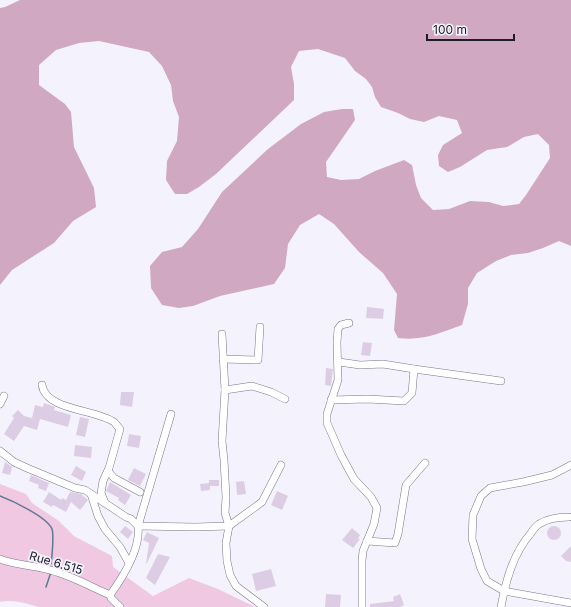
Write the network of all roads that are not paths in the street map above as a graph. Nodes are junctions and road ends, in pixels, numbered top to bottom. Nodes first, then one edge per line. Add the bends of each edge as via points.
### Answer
1 (350, 323) dead end
2 (260, 328) dead end
3 (222, 334) dead end
4 (223, 359) junction
5 (338, 362) junction
6 (414, 369) junction
7 (501, 381) dead end
8 (42, 385) dead end
9 (225, 390) junction
10 (4, 396) dead end
11 (285, 399) dead end
12 (331, 400) junction
13 (0, 404) edge
14 (171, 414) dead end
15 (0, 451) edge
16 (425, 463) dead end
17 (571, 464) edge
18 (282, 465) dead end
19 (108, 471) junction
20 (140, 492) dead end
21 (92, 494) junction
22 (105, 503) junction
23 (569, 517) dead end
24 (138, 526) junction
25 (229, 526) junction
26 (367, 541) junction
27 (0, 559) edge
28 (129, 563) junction
29 (504, 591) junction
30 (110, 595) junction
31 (571, 603) edge
32 (120, 607) edge
33 (264, 607) edge
34 (362, 607) edge
35 (501, 607) edge

1 - 5 street via 341,325 338,329
2 - 4 street via 258,360
3 - 4 street
4 - 9 street
5 - 6 street via 360,365 383,364
5 - 12 street via 338,380
6 - 7 street
6 - 12 street via 412,393 404,401
8 - 19 street via 47,397 63,405 107,419 120,429
9 - 11 street via 252,386
9 - 25 street via 222,441 225,513
10 - 13 street
12 - 26 street via 327,419 340,455 354,479 377,508
14 - 24 street
15 - 21 street via 14,462
16 - 26 street via 406,485 395,543
17 - 29 street via 552,474 490,488 481,496 473,515 472,539 486,581
18 - 25 street via 262,502
19 - 20 street via 114,478
19 - 22 street via 101,493
21 - 22 street
21 - 28 street via 98,516
22 - 24 street
23 - 29 street via 539,524 513,561
24 - 25 street
24 - 28 street via 137,544
25 - 33 street via 226,543 230,575 236,586
26 - 34 street via 362,561
27 - 30 street, Rue 6.515 via 59,572
28 - 30 street
29 - 31 street
29 - 35 street
30 - 32 street, Rue 6.515

